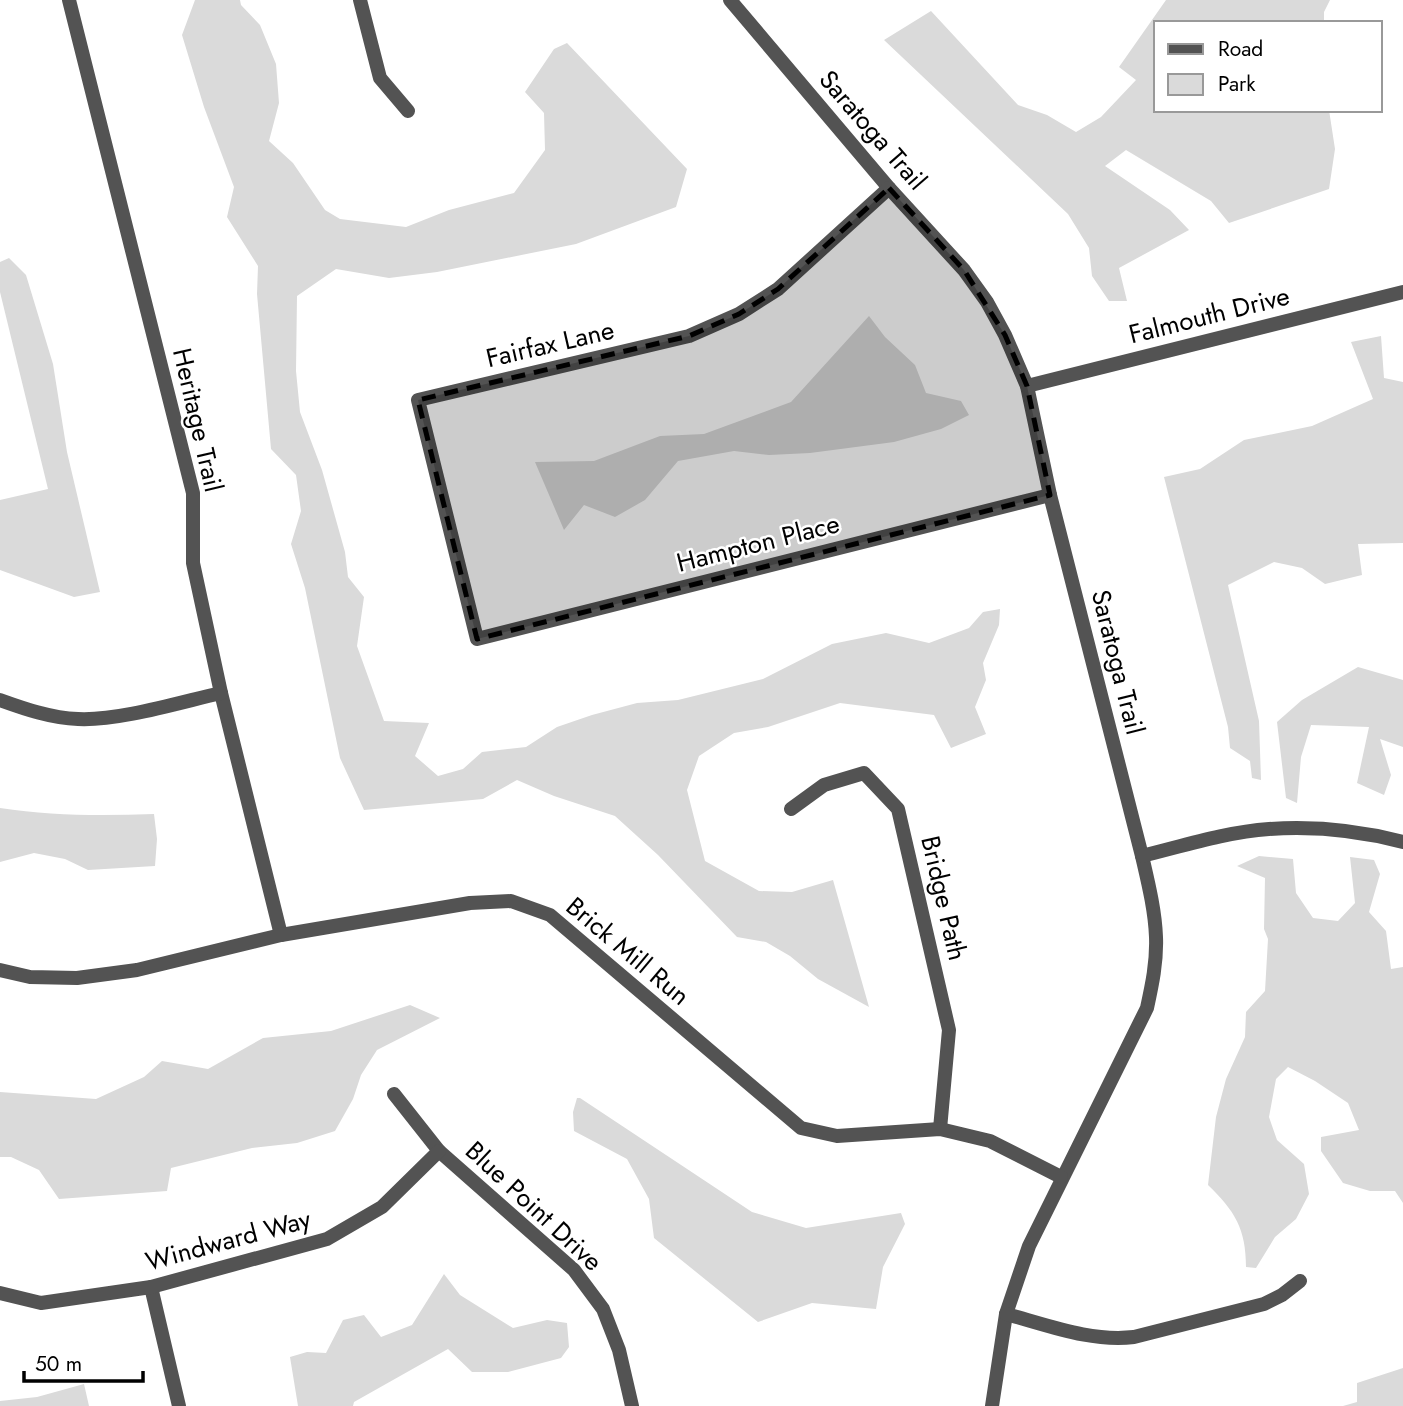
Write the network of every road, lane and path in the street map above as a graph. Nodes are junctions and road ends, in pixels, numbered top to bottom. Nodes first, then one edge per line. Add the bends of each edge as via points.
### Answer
1 (69, 0) edge
2 (360, 0) edge
3 (730, 0) edge
4 (408, 111) dead end
5 (889, 188) junction
6 (1403, 292) edge
7 (1027, 386) junction
8 (1050, 495) junction
9 (477, 639) joint
10 (221, 693) junction
11 (0, 700) edge
12 (790, 809) dead end
13 (1403, 842) edge
14 (1142, 856) junction
15 (281, 935) junction
16 (0, 970) edge
17 (394, 1094) dead end
18 (940, 1129) junction
19 (439, 1151) junction
20 (1061, 1177) junction
21 (1300, 1281) dead end
22 (151, 1287) junction
23 (0, 1293) edge
24 (1006, 1314) junction
25 (178, 1406) edge
26 (632, 1406) edge
27 (992, 1406) edge

1 - 10 street, Heritage Trail via 192,492 193,563
2 - 4 street via 380,78
3 - 5 street, Saratoga Trail
5 - 7 street, Saratoga Trail via 987,302
5 - 9 street, Fairfax Lane via 778,289 739,314 689,336 418,400
6 - 7 street, Falmouth Drive
7 - 8 street, Saratoga Trail
8 - 9 street, Hampton Place
8 - 14 street, Saratoga Trail
10 - 11 street via 126,714 79,719 29,711
10 - 15 street, Heritage Trail
12 - 18 street, Bridge Path via 824,785 864,773 898,809 949,1030
13 - 14 street via 1348,832 1268,830
14 - 20 street, Saratoga Trail via 1156,937 1147,1008
15 - 16 street, Brick Mill Run via 136,970 77,978 30,977
15 - 18 street, Brick Mill Run via 470,903 510,901 550,915 801,1128 837,1136
17 - 19 street, Blue Point Drive
18 - 20 street, Brick Mill Run via 990,1141
19 - 22 street, Windward Way via 382,1208 327,1239
19 - 26 street, Blue Point Drive via 574,1270 603,1309 619,1350
20 - 24 street, Saratoga Trail via 1029,1246
21 - 24 street via 1264,1304 1134,1337 1092,1337
22 - 23 street, Windward Way via 41,1303
22 - 25 street
24 - 27 street, Saratoga Trail

